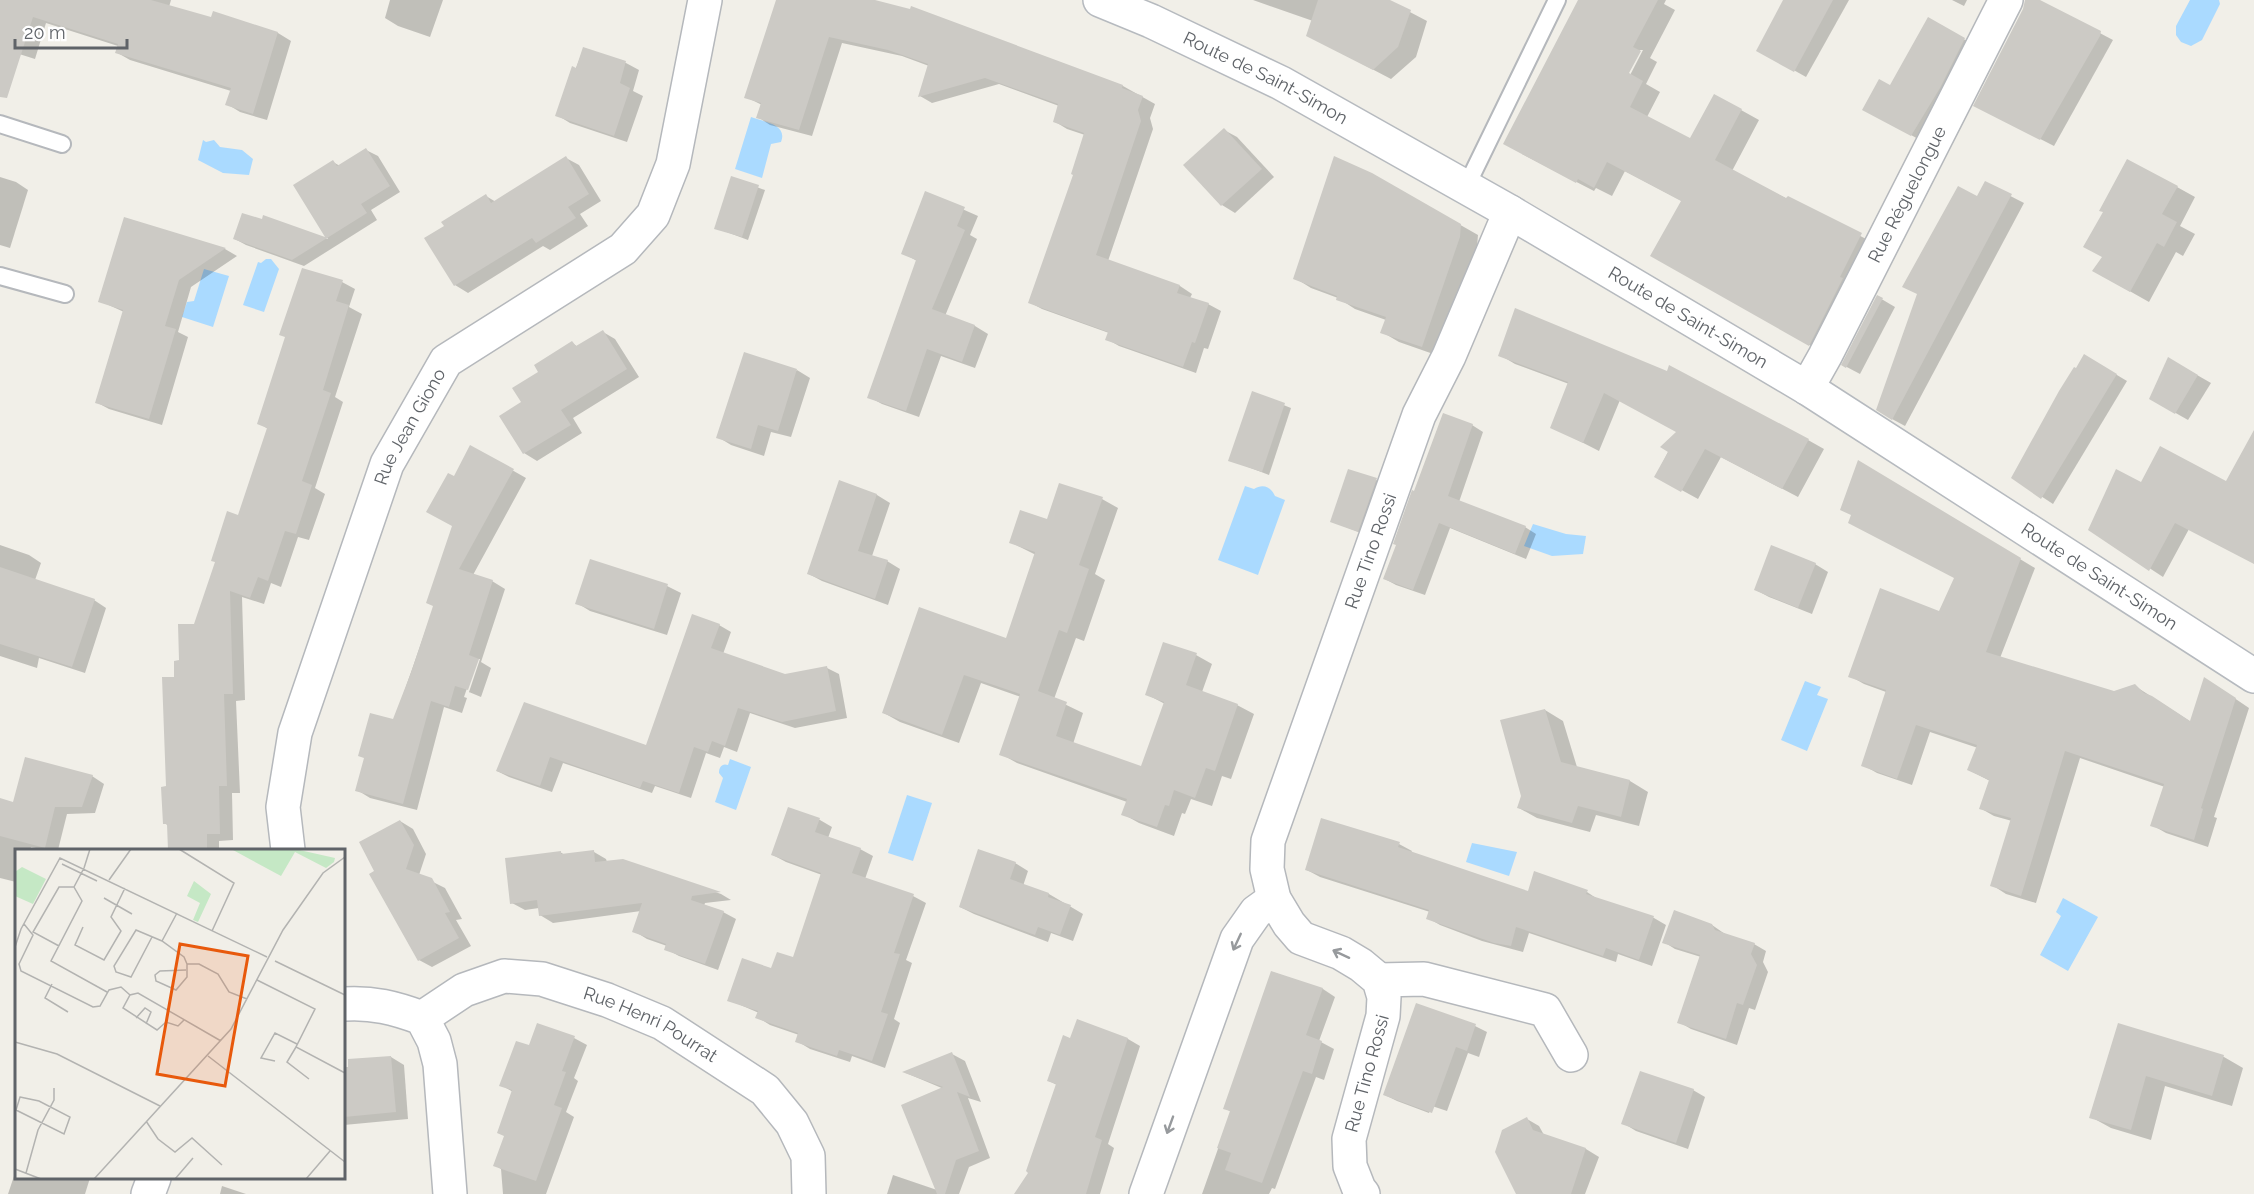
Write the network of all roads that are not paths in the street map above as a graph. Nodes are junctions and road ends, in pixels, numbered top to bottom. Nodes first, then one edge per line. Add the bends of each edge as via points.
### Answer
1 (705, 0) edge
2 (1100, 0) edge
3 (1557, 0) edge
4 (2006, 0) edge
5 (0, 124) edge
6 (63, 144) dead end
7 (1466, 188) junction
8 (1509, 212) junction
9 (0, 276) edge
10 (65, 294) dead end
11 (1807, 388) junction
12 (2254, 676) edge
13 (288, 849) edge
14 (1274, 899) junction
15 (1379, 980) junction
16 (345, 1004) edge
17 (422, 1018) junction
18 (1571, 1055) dead end
19 (154, 1179) edge
20 (148, 1194) edge
21 (450, 1194) edge
22 (809, 1194) edge
23 (1146, 1194) edge
24 (1363, 1194) edge

1 - 13 street, Rue Jean Giono via 673,164 653,215 623,249 446,361 387,464 295,733 283,807
2 - 7 street, Route de Saint-Simon via 1281,83
3 - 7 lane
4 - 11 street, Rue Réguelongue
5 - 6 lane
7 - 8 street, Route de Saint-Simon
8 - 11 street, Route de Saint-Simon
8 - 14 street, Rue Tino Rossi via 1449,356 1419,415 1268,841 1267,869
9 - 10 lane
11 - 12 street, Route de Saint-Simon
15 -> 14 street, Rue Tino Rossi via 1341,953 1301,938
14 -> 23 street via 1256,912 1238,939
15 - 18 street via 1424,979 1545,1010
15 - 24 street, Rue Tino Rossi via 1384,997 1383,1016 1349,1139 1350,1166
16 - 17 street via 366,1002
17 - 21 street via 440,1064
17 - 22 street, Rue Henri Pourrat via 464,990 504,976 542,979 662,1023 765,1090 792,1123 808,1156
19 - 20 street

